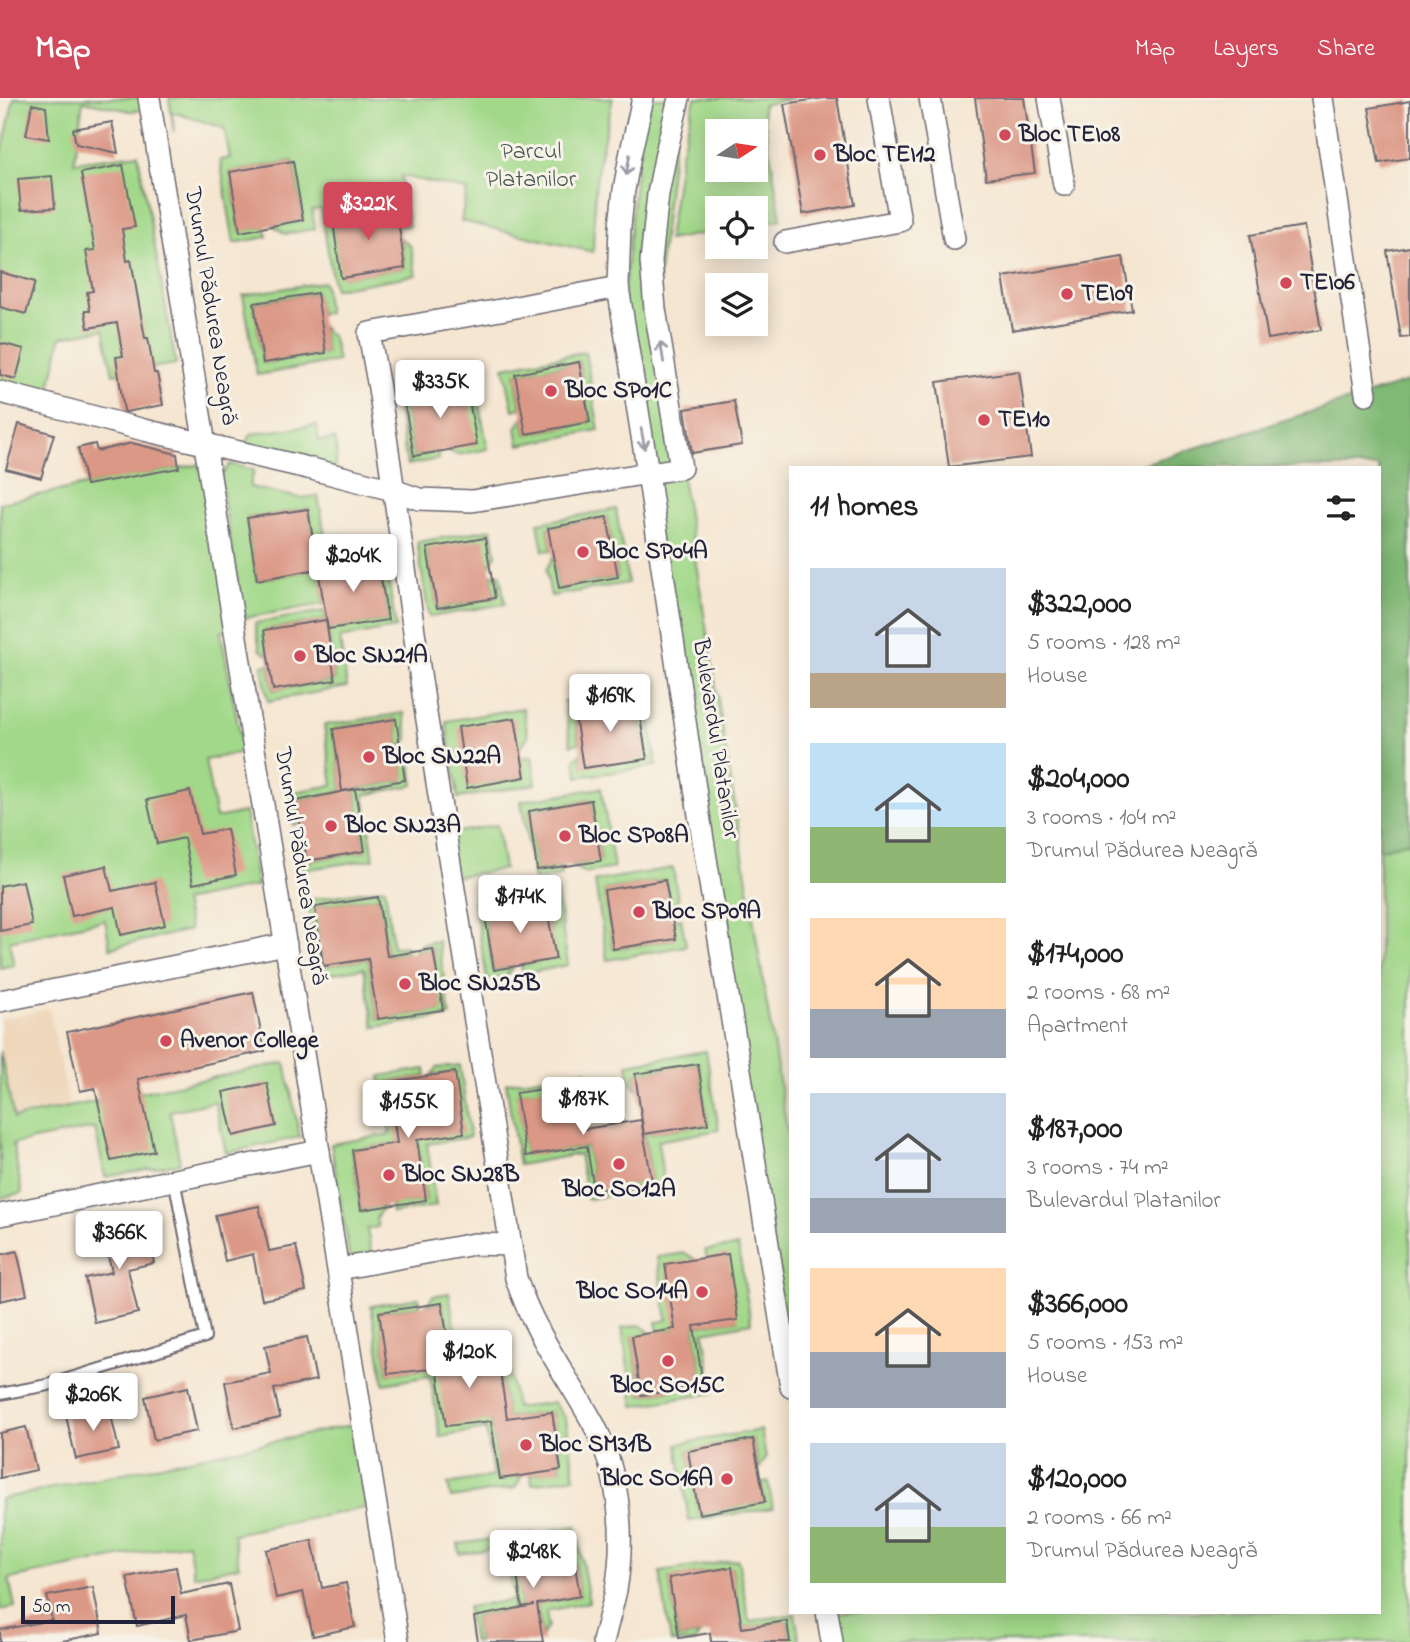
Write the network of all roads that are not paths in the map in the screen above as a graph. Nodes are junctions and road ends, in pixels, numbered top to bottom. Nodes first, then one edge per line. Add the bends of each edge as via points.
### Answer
1 (149, 98) edge
2 (643, 98) edge
3 (679, 98) edge
4 (879, 98) edge
5 (930, 98) edge
6 (1049, 98) edge
7 (1322, 98) edge
8 (1064, 185) dead end
9 (954, 239) dead end
10 (785, 242) dead end
11 (618, 287) junction
12 (0, 392) edge
13 (1366, 394) dead end
14 (206, 445) junction
15 (649, 474) junction
16 (393, 490) junction
17 (286, 944) junction
18 (0, 1001) edge
19 (319, 1150) junction
20 (174, 1179) junction
21 (0, 1214) edge
22 (511, 1245) junction
23 (339, 1269) junction
24 (789, 1374) edge
25 (0, 1394) edge
26 (827, 1614) edge
27 (398, 1642) edge
28 (603, 1642) edge
29 (832, 1642) edge

1 - 14 street, Drumul Pădurea Neagră
2 -> 11 street, Bulevardul Platanilor via 624,190
15 -> 3 street via 681,468 651,261 666,153
4 - 10 street via 900,221
5 - 9 street
6 - 8 street
7 - 13 street
11 -> 15 street, Bulevardul Platanilor
11 - 16 street via 369,333
12 - 14 street
14 - 16 street
14 - 17 street, Drumul Pădurea Neagră
15 - 16 street via 472,501 419,499
15 - 24 street, Bulevardul Platanilor
16 - 22 street
17 - 18 street
17 - 19 street, Drumul Pădurea Neagră
19 - 20 street
19 - 23 street, Drumul Pădurea Neagră
20 - 21 street
20 - 25 lane via 205,1337 48,1385
22 - 23 street via 474,1244
22 - 28 street via 526,1307 590,1417 612,1469 619,1570
23 - 27 street, Drumul Pădurea Neagră
26 - 29 street

